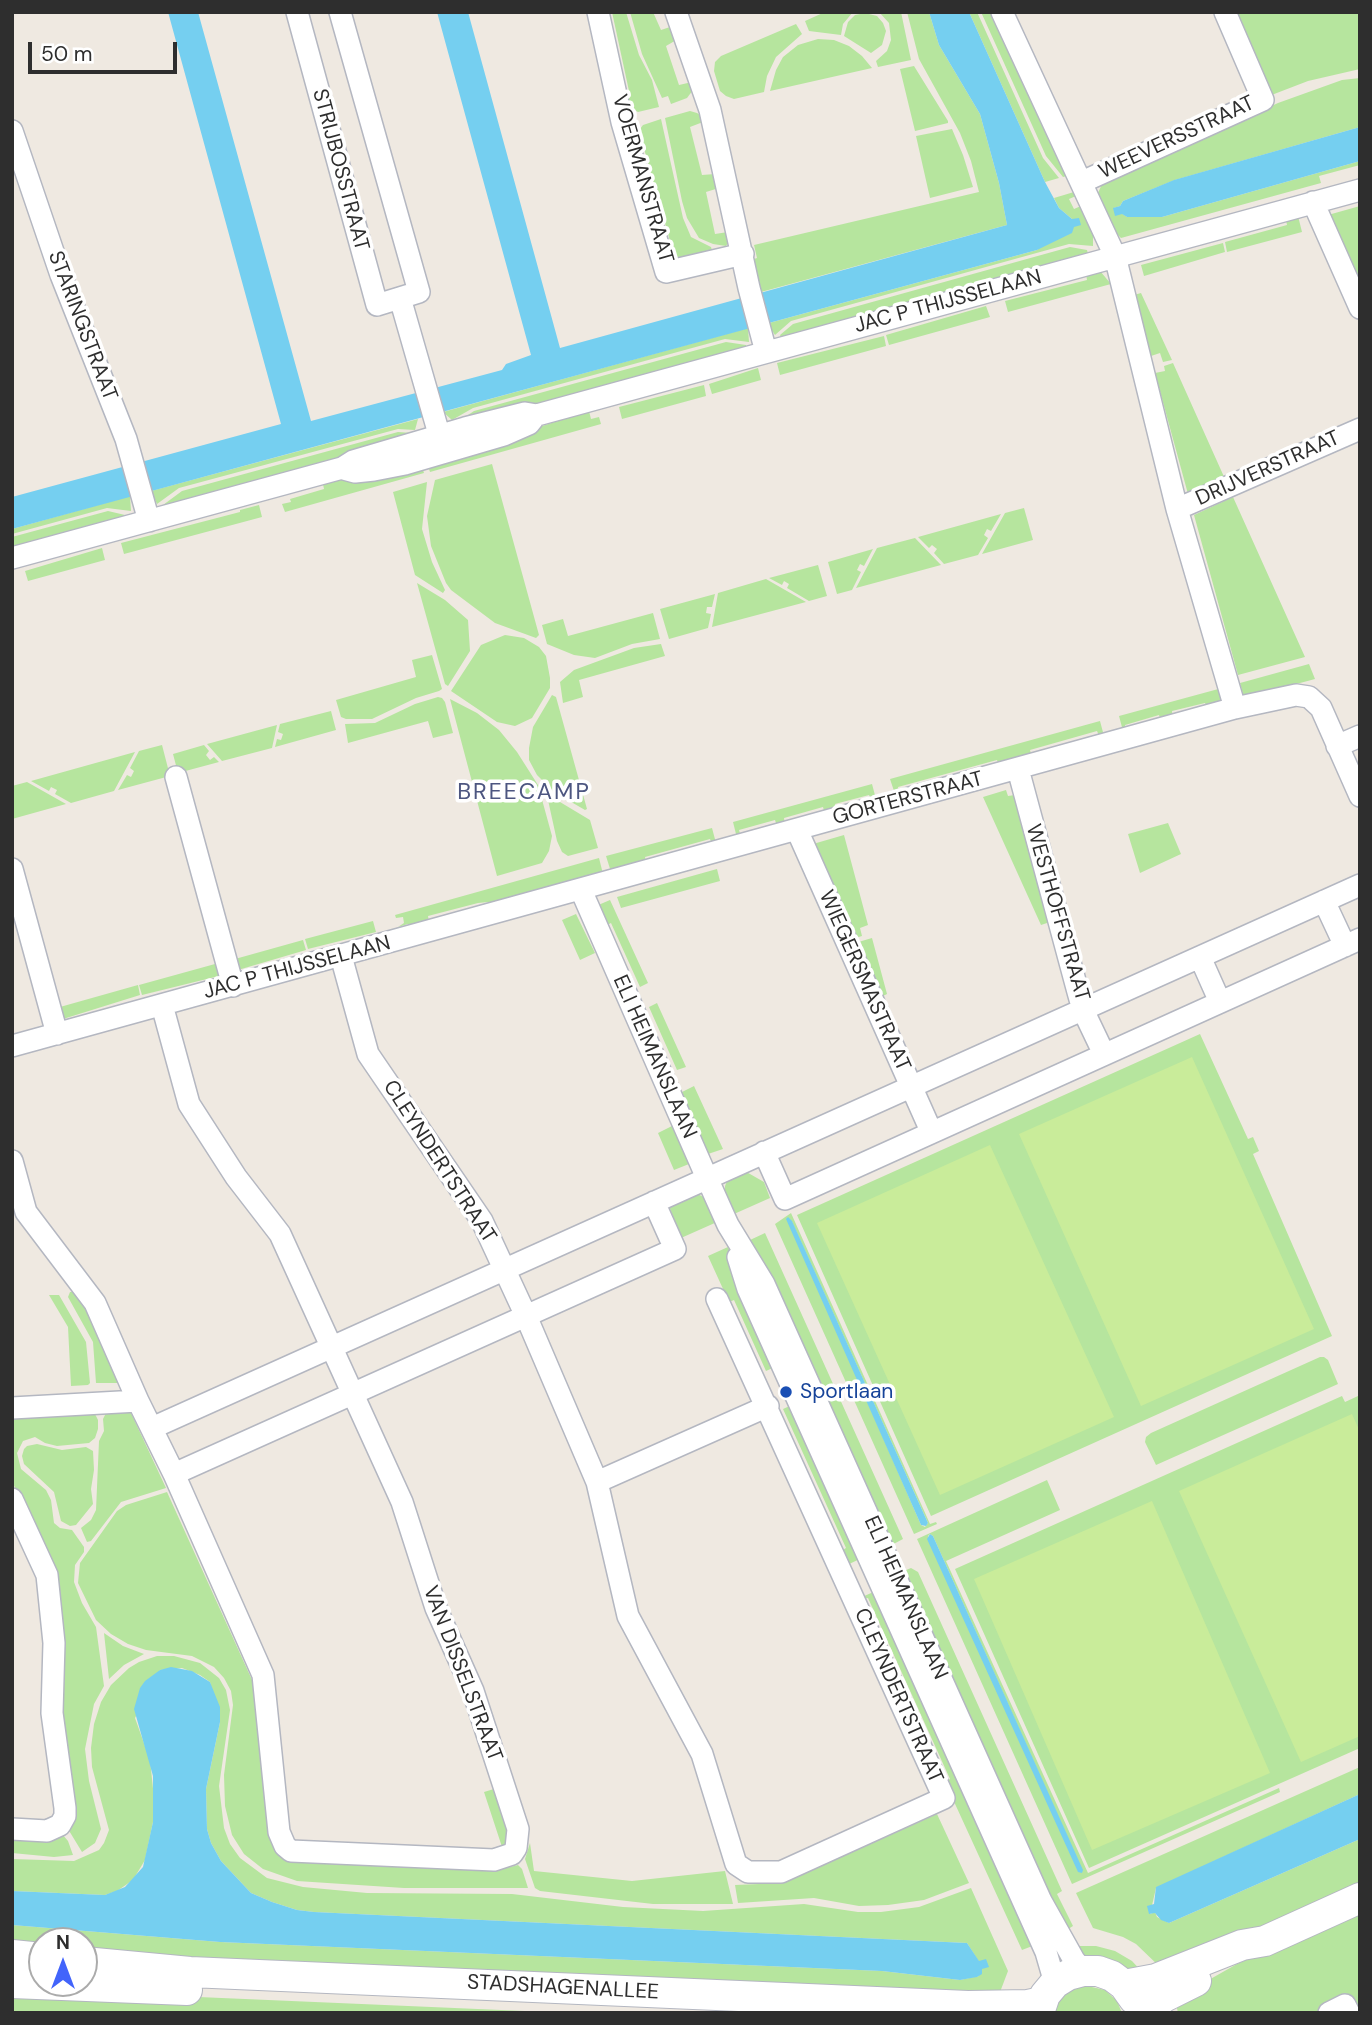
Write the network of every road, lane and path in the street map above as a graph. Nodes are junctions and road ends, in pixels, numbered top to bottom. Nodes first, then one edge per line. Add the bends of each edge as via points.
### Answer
1 (297, 12) edge
2 (340, 12) edge
3 (598, 12) edge
4 (676, 12) edge
5 (1002, 12) edge
6 (1225, 12) edge
7 (12, 131) edge
8 (1082, 182) junction
9 (1360, 190) edge
10 (1313, 202) junction
11 (743, 254) junction
12 (1115, 256) junction
13 (400, 298) junction
14 (1360, 308) edge
15 (766, 352) junction
16 (1360, 429) edge
17 (439, 435) junction
18 (1177, 509) junction
19 (149, 521) junction
20 (12, 558) edge
21 (1235, 708) junction
22 (1360, 736) edge
23 (1337, 746) junction
24 (1017, 769) junction
25 (176, 777) dead end
26 (1360, 796) edge
27 (797, 830) junction
28 (12, 869) edge
29 (1360, 885) edge
30 (581, 890) junction
31 (1324, 901) junction
32 (1352, 942) edge
33 (341, 956) junction
34 (1200, 957) junction
35 (233, 986) junction
36 (1220, 1002) junction
37 (162, 1005) junction
38 (1083, 1010) junction
39 (57, 1034) junction
40 (12, 1046) edge
41 (1104, 1054) junction
42 (911, 1088) junction
43 (932, 1131) junction
44 (764, 1152) junction
45 (12, 1161) edge
46 (707, 1178) junction
47 (654, 1202) junction
48 (505, 1269) junction
49 (717, 1299) dead end
50 (526, 1317) junction
51 (332, 1347) junction
52 (354, 1394) junction
53 (138, 1401) junction
54 (768, 1406) junction
55 (12, 1408) edge
56 (152, 1428) junction
57 (174, 1474) junction
58 (597, 1482) junction
59 (12, 1499) edge
60 (885, 1573) junction
61 (849, 1588) junction
62 (12, 1829) edge
63 (1360, 1898) edge
64 (1265, 1941) junction
65 (98, 1963) edge
66 (1083, 1970) junction
67 (12, 1983) edge
68 (1124, 1985) junction
69 (1045, 1999) edge
70 (699, 2013) edge
71 (1141, 2013) edge
72 (1329, 2013) edge
73 (1349, 2013) edge

1 - 13 street, STRIJBOSSTRAAT via 377,305
2 - 13 street, STRIJBOSSTRAAT via 419,292
3 - 11 street, VOERMANSTRAAT via 622,122 666,272
4 - 11 street via 710,110
5 - 8 street, WEEVERSSTRAAT
6 - 8 street, WEEVERSSTRAAT via 1264,100
7 - 19 street, STARINGSTRAAT via 61,275 126,439
8 - 12 street, WEEVERSSTRAAT
9 - 10 street, JAC P THIJSSELAAN
10 - 12 street, JAC P THIJSSELAAN
10 - 14 street
11 - 15 street
12 - 15 street, JAC P THIJSSELAAN
12 - 18 street
13 - 17 street
15 - 17 street, JAC P THIJSSELAAN via 537,415 525,413
16 - 18 street, DRIJVERSTRAAT
17 - 19 street, JAC P THIJSSELAAN via 374,470 342,468
18 - 21 street
19 - 20 street, JAC P THIJSSELAAN
21 - 23 street, GORTERSTRAAT via 1296,695 1309,697 1321,708
21 - 24 street, GORTERSTRAAT
22 - 23 street
23 - 26 street
24 - 27 street, GORTERSTRAAT
24 - 38 street, WESTHOFFSTRAAT
25 - 35 street
27 - 30 street, GORTERSTRAAT
27 - 42 street, WIEGERSMASTRAAT
28 - 39 street
29 - 31 street
30 - 33 street, JAC P THIJSSELAAN
30 - 46 street, ELI HEIMANSLAAN
31 - 32 street
31 - 34 street
32 - 36 street
33 - 35 street, JAC P THIJSSELAAN
33 - 48 street, CLEYNDERTSTRAAT via 368,1054 482,1221
34 - 36 street
34 - 38 street
35 - 37 street, JAC P THIJSSELAAN
36 - 41 street
37 - 39 street, JAC P THIJSSELAAN
37 - 51 street, VAN DISSELSTRAAT via 189,1104 280,1234
38 - 41 street, WESTHOFFSTRAAT
38 - 42 street
39 - 40 street, JAC P THIJSSELAAN
41 - 43 street
42 - 43 street, WIEGERSMASTRAAT
42 - 44 street
43 - 44 street via 785,1199
44 - 46 street
45 - 53 street via 26,1212 95,1303
46 - 47 street
46 - 60 street, ELI HEIMANSLAAN via 748,1289
47 - 48 street
47 - 50 street via 675,1249
48 - 50 street, CLEYNDERTSTRAAT
48 - 51 street
49 - 54 street, CLEYNDERTSTRAAT
50 - 52 street
50 - 58 street, CLEYNDERTSTRAAT
51 - 52 street, VAN DISSELSTRAAT
51 - 56 street
52 - 57 street
52 - 57 street, VAN DISSELSTRAAT via 402,1502 436,1608 473,1691 518,1829 516,1848 502,1859 291,1851 285,1846 279,1832 264,1675
53 - 55 street
53 - 56 street, VAN DISSELSTRAAT
54 - 58 street
54 - 61 street, CLEYNDERTSTRAAT
56 - 57 street, VAN DISSELSTRAAT
58 - 61 street, CLEYNDERTSTRAAT via 628,1616 702,1754 736,1864 744,1871 780,1872 944,1798
59 - 62 street via 47,1574 54,1643 52,1713 65,1816 60,1825 47,1831
60 - 61 street, CLEYNDERTSTRAAT
60 - 66 street, ELI HEIMANSLAAN via 1041,1901
60 - 69 street, ELI HEIMANSLAAN via 1046,1952
63 - 64 main road
64 - 68 main road via 1242,1945 1156,1979
64 - 71 main road
65 - 69 main road, STADSHAGENALLEE via 190,1972 954,2006 1009,2006
66 - 68 main road via 1105,1973
66 - 69 main road, STADSHAGENALLEE via 1068,1975
67 - 70 main road, STADSHAGENALLEE
68 - 71 main road
72 - 73 street via 1345,2005

